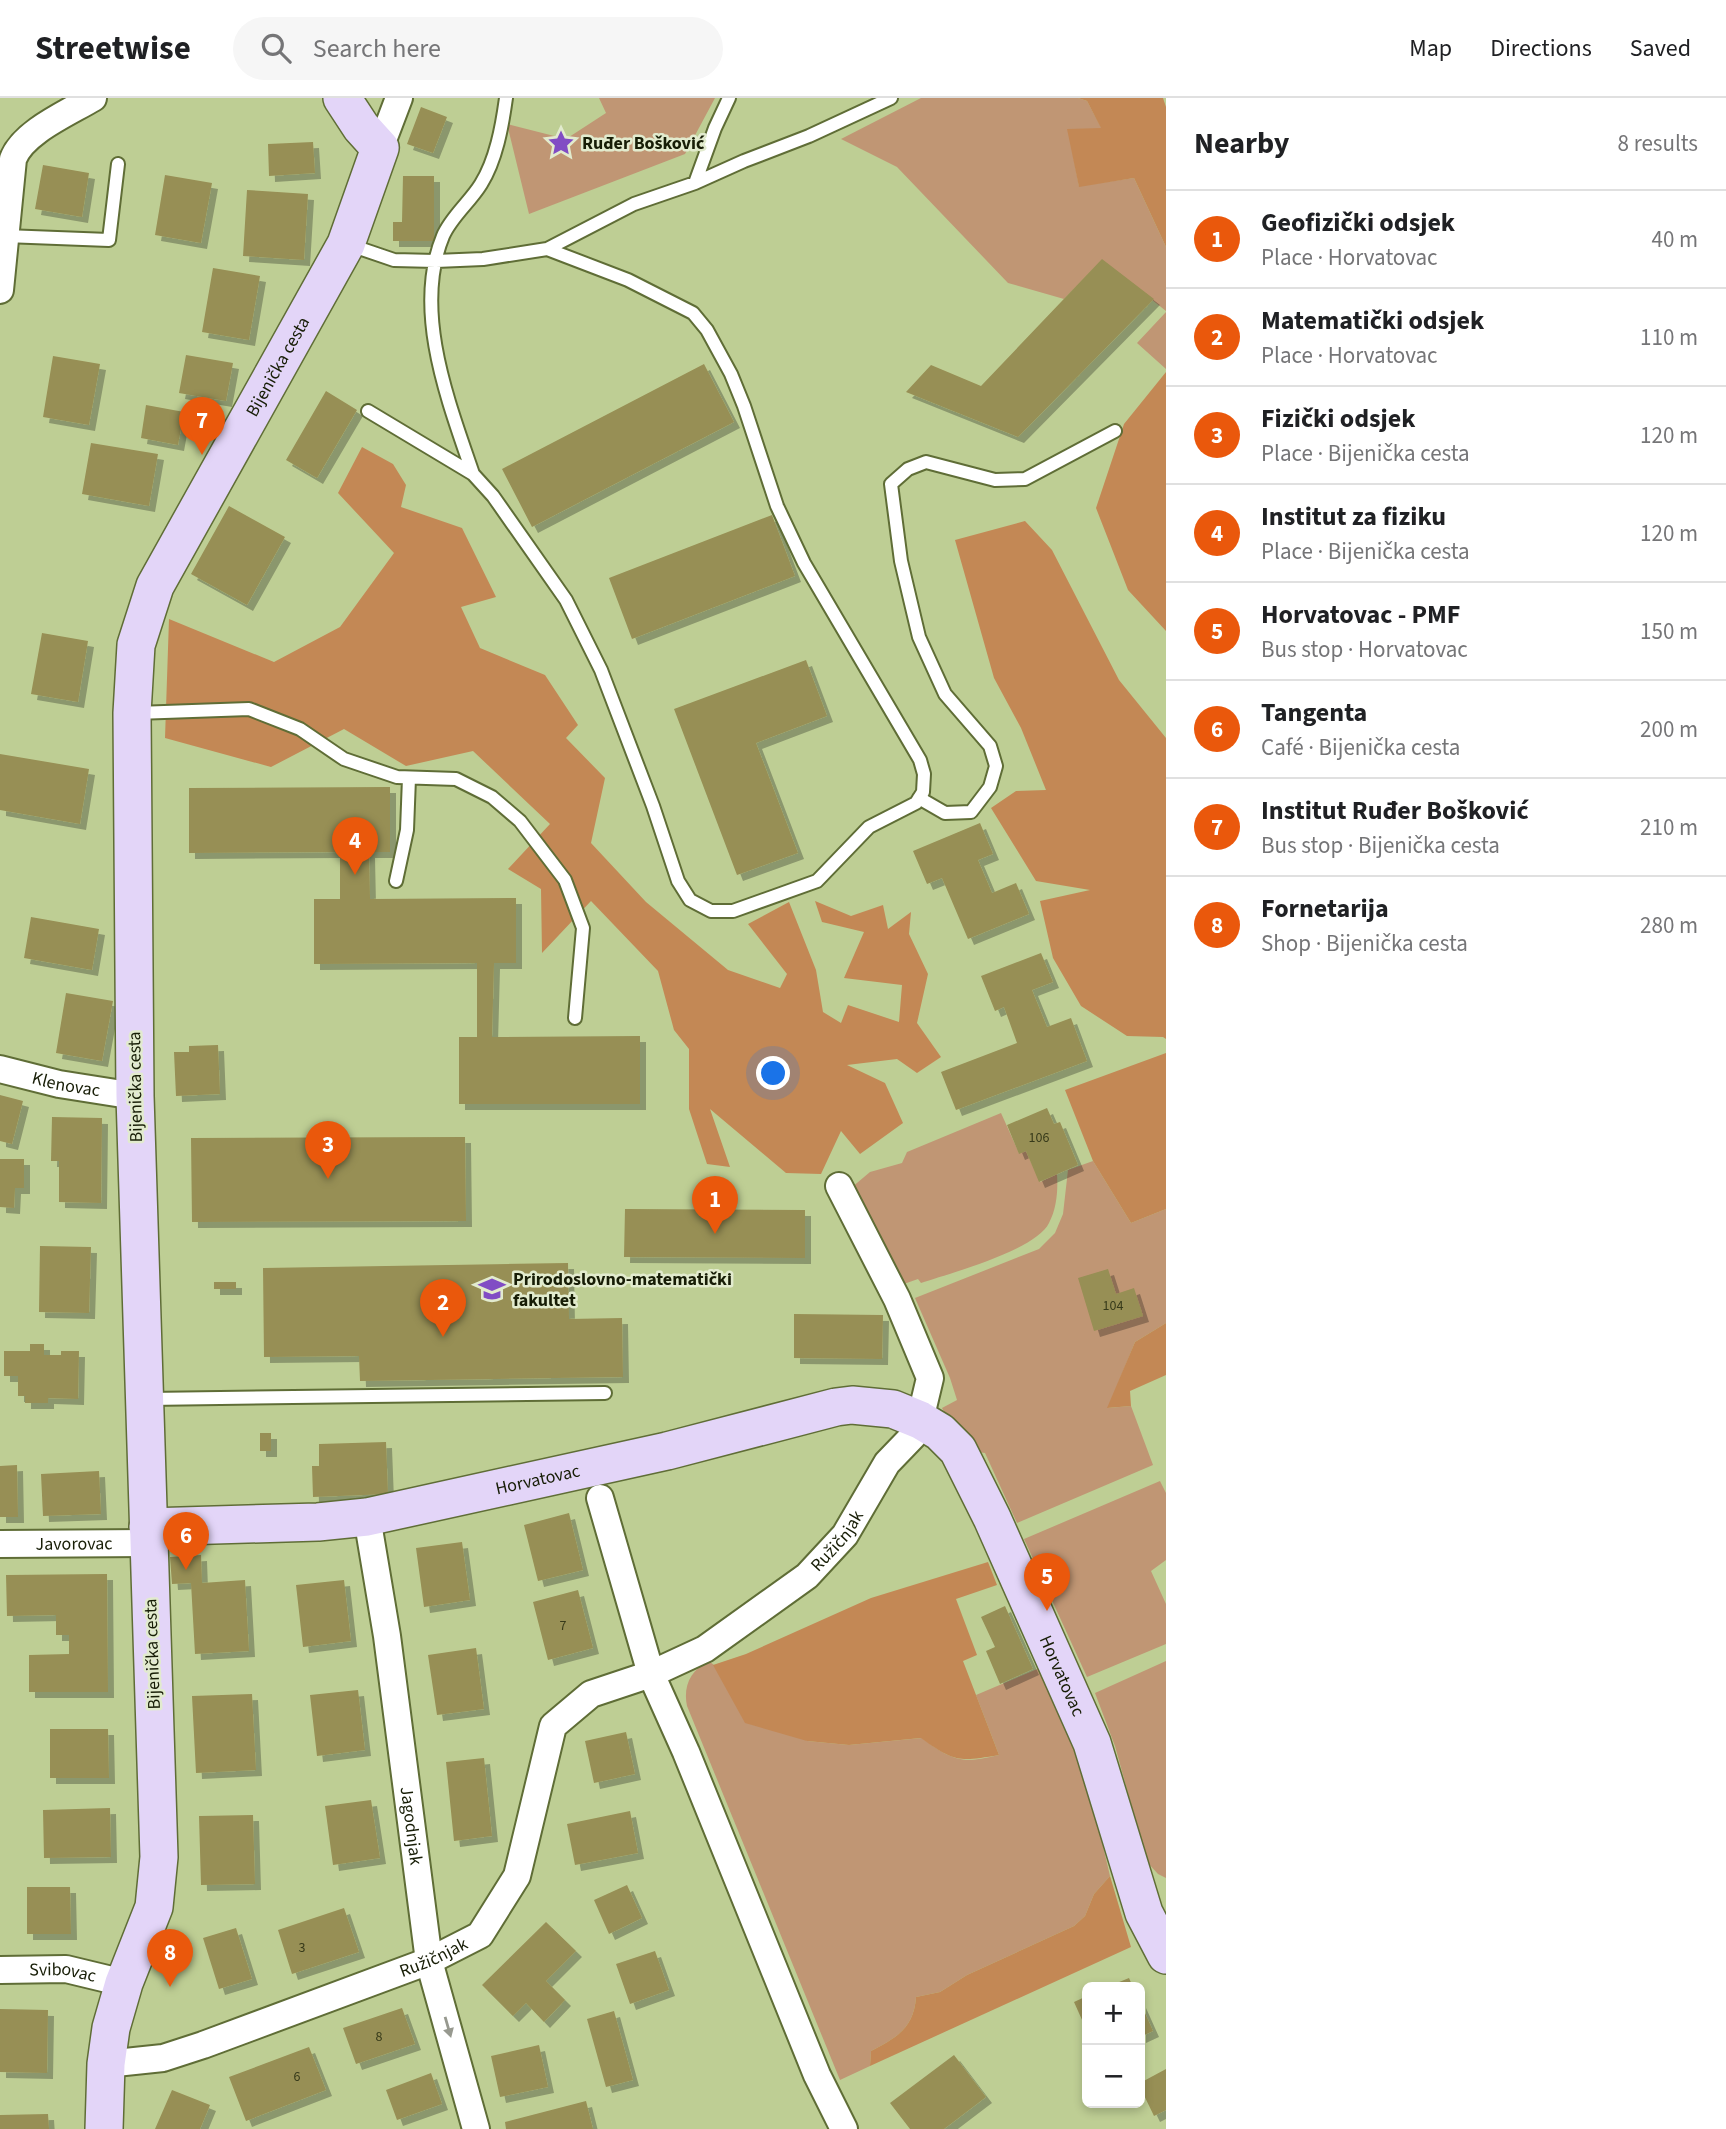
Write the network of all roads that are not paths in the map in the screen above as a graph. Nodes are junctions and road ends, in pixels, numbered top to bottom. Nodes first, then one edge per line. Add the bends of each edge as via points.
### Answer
1 (93, 98) edge
2 (342, 98) edge
3 (398, 98) edge
4 (506, 98) edge
5 (729, 98) edge
6 (891, 98) edge
7 (380, 148) junction
8 (118, 164) dead end
9 (695, 183) junction
10 (5, 236) junction
11 (346, 244) junction
12 (547, 249) junction
13 (436, 261) junction
14 (0, 290) edge
15 (368, 411) dead end
16 (1115, 431) dead end
17 (474, 474) junction
18 (132, 713) junction
19 (410, 778) junction
20 (919, 798) junction
21 (396, 881) dead end
22 (575, 1017) dead end
23 (0, 1069) edge
24 (135, 1096) junction
25 (839, 1186) dead end
26 (605, 1393) dead end
27 (144, 1399) junction
28 (920, 1420) junction
29 (600, 1497) dead end
30 (368, 1517) junction
31 (148, 1535) junction
32 (0, 1544) edge
33 (651, 1674) junction
34 (1166, 1955) edge
35 (429, 1961) junction
36 (0, 1970) edge
37 (124, 1983) junction
38 (106, 2064) junction
39 (104, 2129) edge
40 (476, 2129) edge
41 (845, 2129) edge

1 - 10 street via 17,149
2 - 7 main road
3 - 7 street, Bijenička cesta
4 - 13 lane via 494,156 481,183 444,234
5 - 9 lane
6 - 9 lane
7 - 11 main road, Bijenička cesta
8 - 10 lane via 109,240
9 - 12 lane via 634,204
10 - 14 street
11 - 13 lane via 382,258
11 - 18 main road, Bijenička cesta via 155,586 136,645
12 - 13 lane
12 - 20 lane via 628,280 693,313 707,330 731,374 777,506 804,563 920,760 924,774
13 - 17 lane via 431,318 441,375
15 - 17 lane
16 - 20 lane via 1025,479 995,480 926,462 908,469 891,484 901,561 919,637 945,694 990,746 996,766 990,787 971,812 945,813
17 - 20 lane via 566,600 601,670 678,881 690,900 711,911 733,911 817,881 869,827
18 - 19 lane via 249,709 300,729 344,759
18 - 24 main road, Bijenička cesta
19 - 21 lane via 407,830
19 - 22 lane via 456,779 492,797 520,821 565,880 583,928
23 - 24 street, Klenovac
24 - 27 main road, Bijenička cesta
25 - 28 street via 926,1366 930,1378
26 - 27 lane
27 - 31 main road, Bijenička cesta
28 - 30 main road, Horvatovac via 881,1407 836,1407 667,1451
28 - 33 street, Ružičnjak via 913,1436 887,1463 845,1535 807,1576 705,1649
28 - 34 main road, Horvatovac via 958,1450 992,1518 1092,1743
29 - 33 street
30 - 31 main road, Horvatovac
30 - 35 street, Jagodnjak
31 - 32 street, Javorovac
31 - 37 main road, Bijenička cesta via 158,1884 147,1927
33 - 35 street, Ružičnjak via 592,1694 553,1726 517,1876 480,1935
33 - 41 street via 812,2064
35 - 38 street, Ružičnjak via 184,2051
35 -> 40 street, Jagodnjak
36 - 37 street, Svibovac via 66,1969
37 - 38 main road, Bijenička cesta
38 - 39 main road, Bijenička cesta

